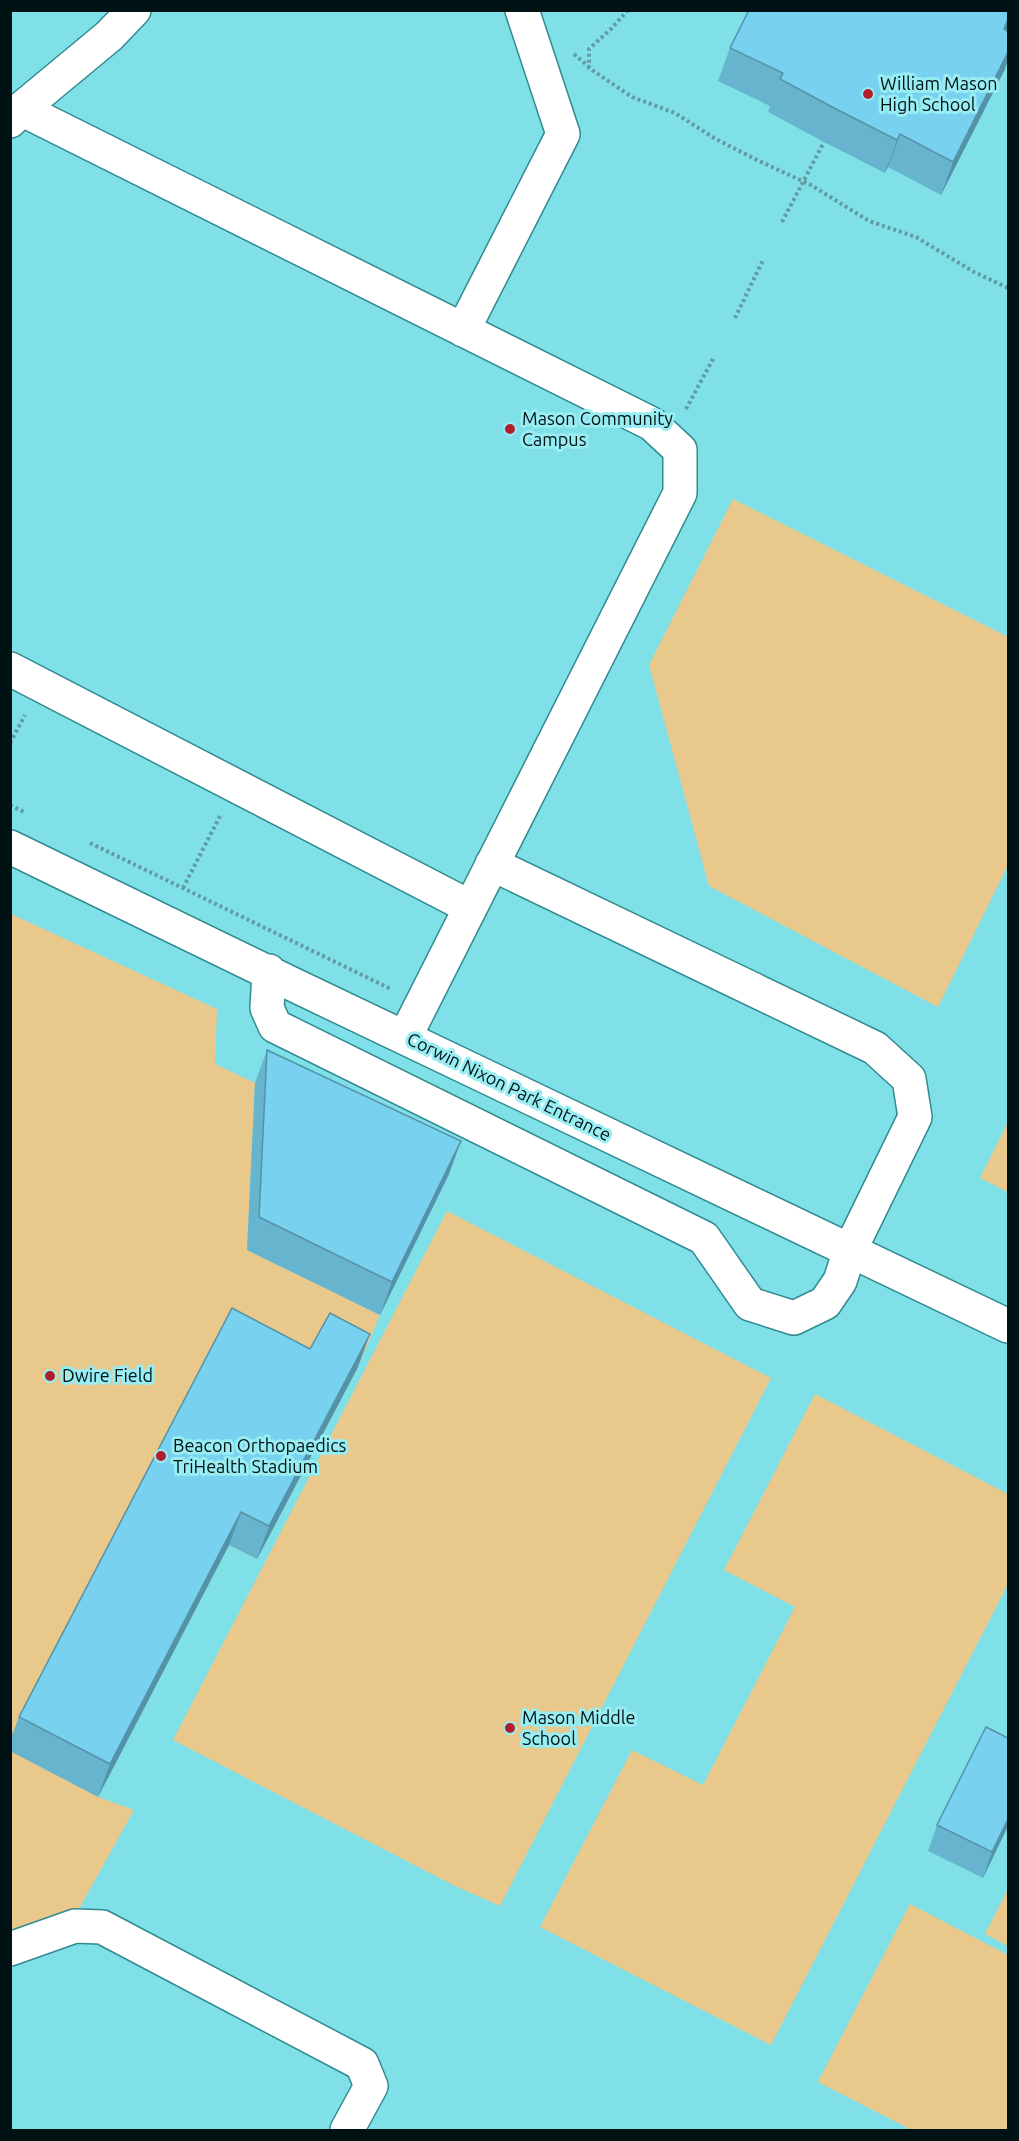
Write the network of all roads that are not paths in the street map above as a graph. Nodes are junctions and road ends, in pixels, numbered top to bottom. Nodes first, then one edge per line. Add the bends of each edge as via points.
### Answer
1 (134, 10) edge
2 (522, 10) edge
3 (16, 115) edge
4 (463, 330) junction
5 (10, 669) edge
6 (10, 847) edge
7 (492, 864) junction
8 (470, 908) junction
9 (269, 971) junction
10 (405, 1037) junction
11 (850, 1250) junction
12 (1008, 1326) edge
13 (10, 1949) edge
14 (348, 2130) edge

1 - 3 street
2 - 4 street via 563,134
3 - 4 street
4 - 7 street via 652,424 681,450 680,493
5 - 8 street
6 - 9 street, Corwin Nixon Park Entrance
7 - 8 street
7 - 11 street via 875,1048 909,1079 915,1117
8 - 10 street
9 - 10 street, Corwin Nixon Park Entrance
9 - 11 street via 267,1008 275,1026 704,1238 750,1304 794,1318 825,1303 840,1281
10 - 11 street, Corwin Nixon Park Entrance
11 - 12 street, Corwin Nixon Park Entrance
13 - 14 street via 75,1926 102,1927 362,2064 371,2086

